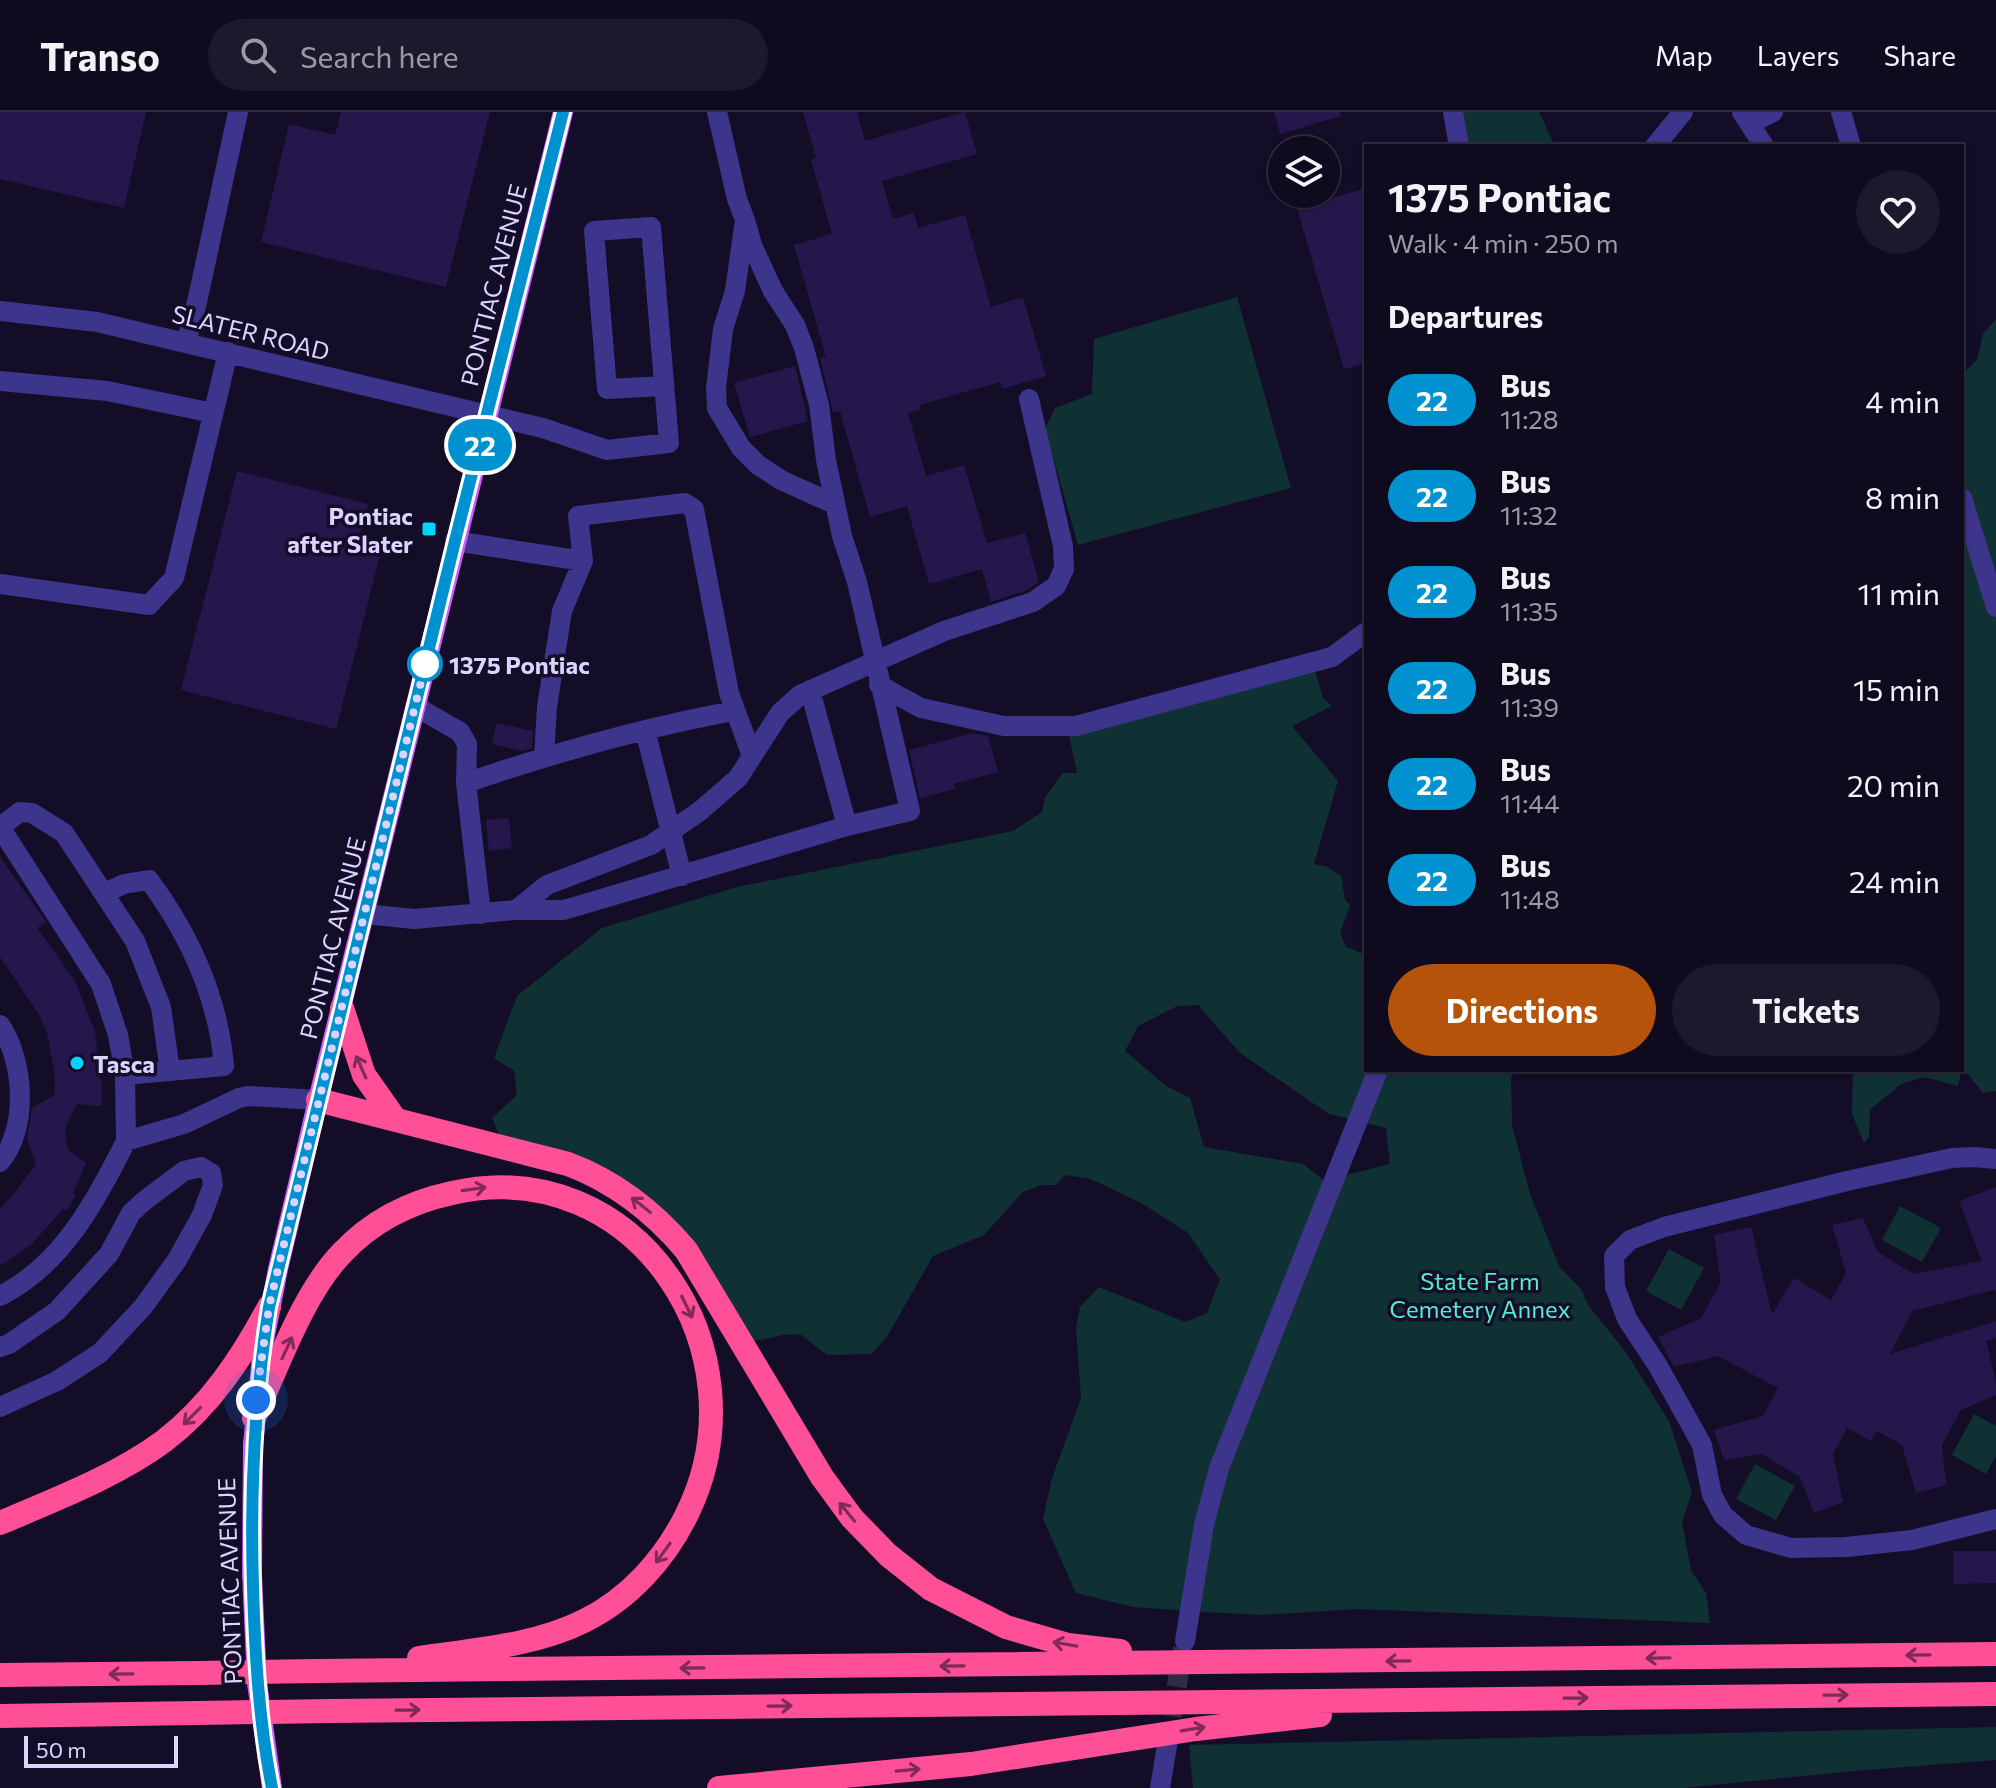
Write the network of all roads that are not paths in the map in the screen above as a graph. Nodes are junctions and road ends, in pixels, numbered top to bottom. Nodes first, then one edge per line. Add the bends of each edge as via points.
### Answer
1 (238, 112) edge
2 (563, 112) edge
3 (717, 112) edge
4 (1453, 112) edge
5 (1683, 112) edge
6 (1773, 112) edge
7 (1841, 112) edge
8 (1746, 118) edge
9 (1459, 144) edge
10 (1657, 144) edge
11 (1763, 144) edge
12 (1846, 144) edge
13 (745, 220) junction
14 (0, 311) edge
15 (186, 343) junction
16 (228, 352) junction
17 (0, 381) edge
18 (663, 386) junction
19 (1029, 399) dead end
20 (213, 413) junction
21 (488, 416) junction
22 (834, 504) junction
23 (1964, 504) edge
24 (455, 541) junction
25 (583, 561) junction
26 (0, 584) edge
27 (1996, 607) edge
28 (1364, 633) edge
29 (873, 662) junction
30 (879, 685) junction
31 (810, 690) junction
32 (415, 706) junction
33 (733, 711) junction
34 (645, 730) junction
35 (752, 756) junction
36 (544, 757) junction
37 (466, 783) junction
38 (847, 826) junction
39 (0, 827) edge
40 (672, 831) junction
41 (682, 876) junction
42 (105, 893) junction
43 (516, 910) junction
44 (365, 914) junction
45 (481, 914) junction
46 (342, 1008) junction
47 (0, 1025) edge
48 (170, 1071) junction
49 (1377, 1072) edge
50 (125, 1075) junction
51 (318, 1100) junction
52 (395, 1119) junction
53 (126, 1141) junction
54 (1996, 1159) edge
55 (0, 1162) edge
56 (99, 1194) junction
57 (131, 1213) junction
58 (0, 1296) edge
59 (269, 1307) junction
60 (0, 1347) edge
61 (0, 1407) edge
62 (254, 1418) junction
63 (1996, 1519) edge
64 (0, 1523) edge
65 (1185, 1641) tunnel mouth
66 (1996, 1654) edge
67 (1198, 1663) junction
68 (317, 1671) junction
69 (0, 1675) edge
70 (1996, 1694) edge
71 (1498, 1698) junction
72 (0, 1716) edge
73 (1167, 1746) tunnel mouth
74 (272, 1788) edge
75 (719, 1788) edge
76 (1160, 1788) edge

1 - 15 street
2 - 21 main road, PONTIAC AVENUE
3 - 13 street
4 - 9 street
5 - 10 street
6 - 8 street
7 - 12 street
8 - 11 street
13 - 22 street via 773,291 804,348
13 - 22 street via 735,291 723,329 717,408 758,465
14 - 15 street, SLATER ROAD via 97,322
15 - 16 street, SLATER ROAD
16 - 20 street
16 - 21 street, SLATER ROAD
17 - 20 street via 107,391
18 - 18 street via 651,227 594,231 607,389
18 - 21 street, SLATER ROAD via 669,443 607,450
19 - 29 street via 1063,546 1064,569 1056,586 1033,602 944,631
20 - 26 street via 174,578 149,605
21 - 24 main road, PONTIAC AVENUE
22 - 29 street
23 - 27 street
24 - 25 street
24 - 32 main road, PONTIAC AVENUE
25 - 33 street via 578,516 685,503 694,509
25 - 36 street via 562,611
28 - 30 street via 1332,657 1076,726 1004,726 921,708
29 - 30 street
29 - 31 street
30 - 38 street via 910,811
31 - 35 street via 780,713
31 - 38 street
32 - 37 street via 460,732 467,744
32 - 44 main road, PONTIAC AVENUE
33 - 34 street
33 - 35 street
34 - 36 street
34 - 40 street
35 - 40 street via 738,778
36 - 37 street
37 - 45 street
38 - 41 street
39 - 42 street via 20,812 32,813 64,833
39 - 50 street via 101,984
40 - 41 street
40 - 43 street via 651,845 547,885
41 - 43 street via 564,910
42 - 48 street via 154,984
42 - 48 street via 149,880 193,952 210,992 224,1066
43 - 45 street
44 - 45 street via 414,919
44 - 46 main road, PONTIAC AVENUE
46 - 51 main road, PONTIAC AVENUE
52 -> 46 highway via 364,1075
47 - 55 street via 10,1039 20,1078 17,1120
48 - 50 street
49 - 65 street via 1219,1468
50 - 53 street
51 - 52 highway
51 - 53 street via 239,1098 184,1124
51 - 59 main road, PONTIAC AVENUE
67 -> 52 highway via 1046,1640 1006,1627 931,1589 888,1555 837,1500 702,1273 642,1205 607,1181 568,1164
53 - 56 street
54 - 63 street via 1952,1158 1679,1223 1630,1240 1614,1256 1615,1287 1627,1319 1702,1445 1717,1505 1746,1535 1791,1548 1846,1547 1912,1540
56 - 57 street
56 - 58 street via 83,1221 45,1263
57 - 60 street via 109,1254 57,1311
57 - 61 street via 184,1171 201,1167 211,1173 213,1185 202,1215 143,1307 100,1353 57,1381
59 - 62 main road, PONTIAC AVENUE
59 -> 64 highway via 229,1374 166,1439 124,1465
62 -> 68 highway via 312,1295 357,1238 396,1213 440,1195 487,1187 557,1196 623,1230 657,1261 683,1297 706,1361 710,1434 700,1482 667,1547 618,1601 581,1623 535,1638
62 - 74 main road, PONTIAC AVENUE via 255,1646
66 -> 67 highway
67 -> 68 highway
68 -> 69 highway, bridge
71 -> 70 highway
72 -> 71 highway, bridge
75 -> 71 highway via 971,1764 1258,1721
73 - 76 street

